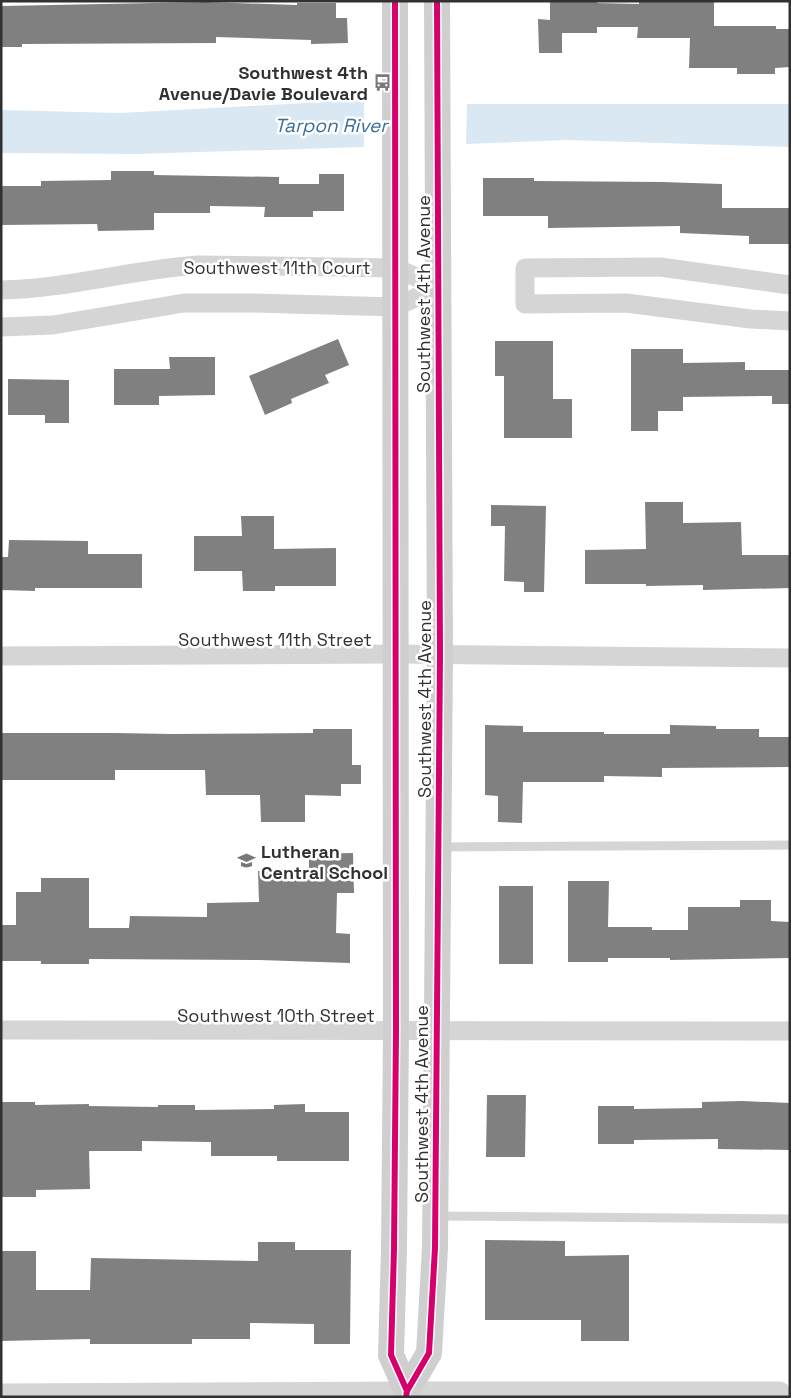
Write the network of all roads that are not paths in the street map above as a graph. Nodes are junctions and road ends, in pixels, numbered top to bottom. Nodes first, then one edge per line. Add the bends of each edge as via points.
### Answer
1 (395, 1) edge
2 (437, 1) edge
3 (396, 268) junction
4 (790, 285) edge
5 (438, 287) junction
6 (1, 290) edge
7 (396, 308) junction
8 (790, 321) edge
9 (1, 327) edge
10 (395, 654) junction
11 (440, 654) junction
12 (1, 656) edge
13 (790, 658) edge
14 (790, 844) edge
15 (438, 847) junction
16 (1, 1030) edge
17 (396, 1031) junction
18 (790, 1031) edge
19 (437, 1032) junction
20 (435, 1216) junction
21 (790, 1219) edge
22 (780, 1391) dead end
23 (1, 1393) edge
24 (211, 1394) edge
25 (407, 1394) edge
26 (675, 1394) edge

1 - 3 main road, Southwest 4th Avenue
2 - 5 main road, Southwest 4th Avenue
3 - 5 street, Southwest 11th Court
3 - 6 street, Southwest 11th Court via 176,266 52,287
3 - 7 main road, Southwest 4th Avenue
4 - 8 street via 660,267 525,268 525,304 626,303
5 - 7 street, Southwest 11th Court
5 - 11 main road, Southwest 4th Avenue
7 - 9 street, Southwest 11th Court via 184,303 53,325
7 - 10 main road, Southwest 4th Avenue
10 - 11 street, Southwest 11th Street
10 - 12 street, Southwest 11th Street
10 - 17 main road, Southwest 4th Avenue
11 - 13 street, Southwest 11th Street
11 - 15 main road, Southwest 4th Avenue
14 - 15 lane
15 - 19 main road, Southwest 4th Avenue
16 - 17 street, Southwest 10th Street
17 - 19 street, Southwest 10th Street
17 - 25 main road, Southwest 4th Avenue via 391,1355
18 - 19 street, Southwest 10th Street
19 - 20 main road, Southwest 4th Avenue
20 - 21 lane
20 - 25 main road, Southwest 4th Avenue via 429,1353
22 - 26 street
23 - 24 street
24 - 25 street
25 - 26 street

